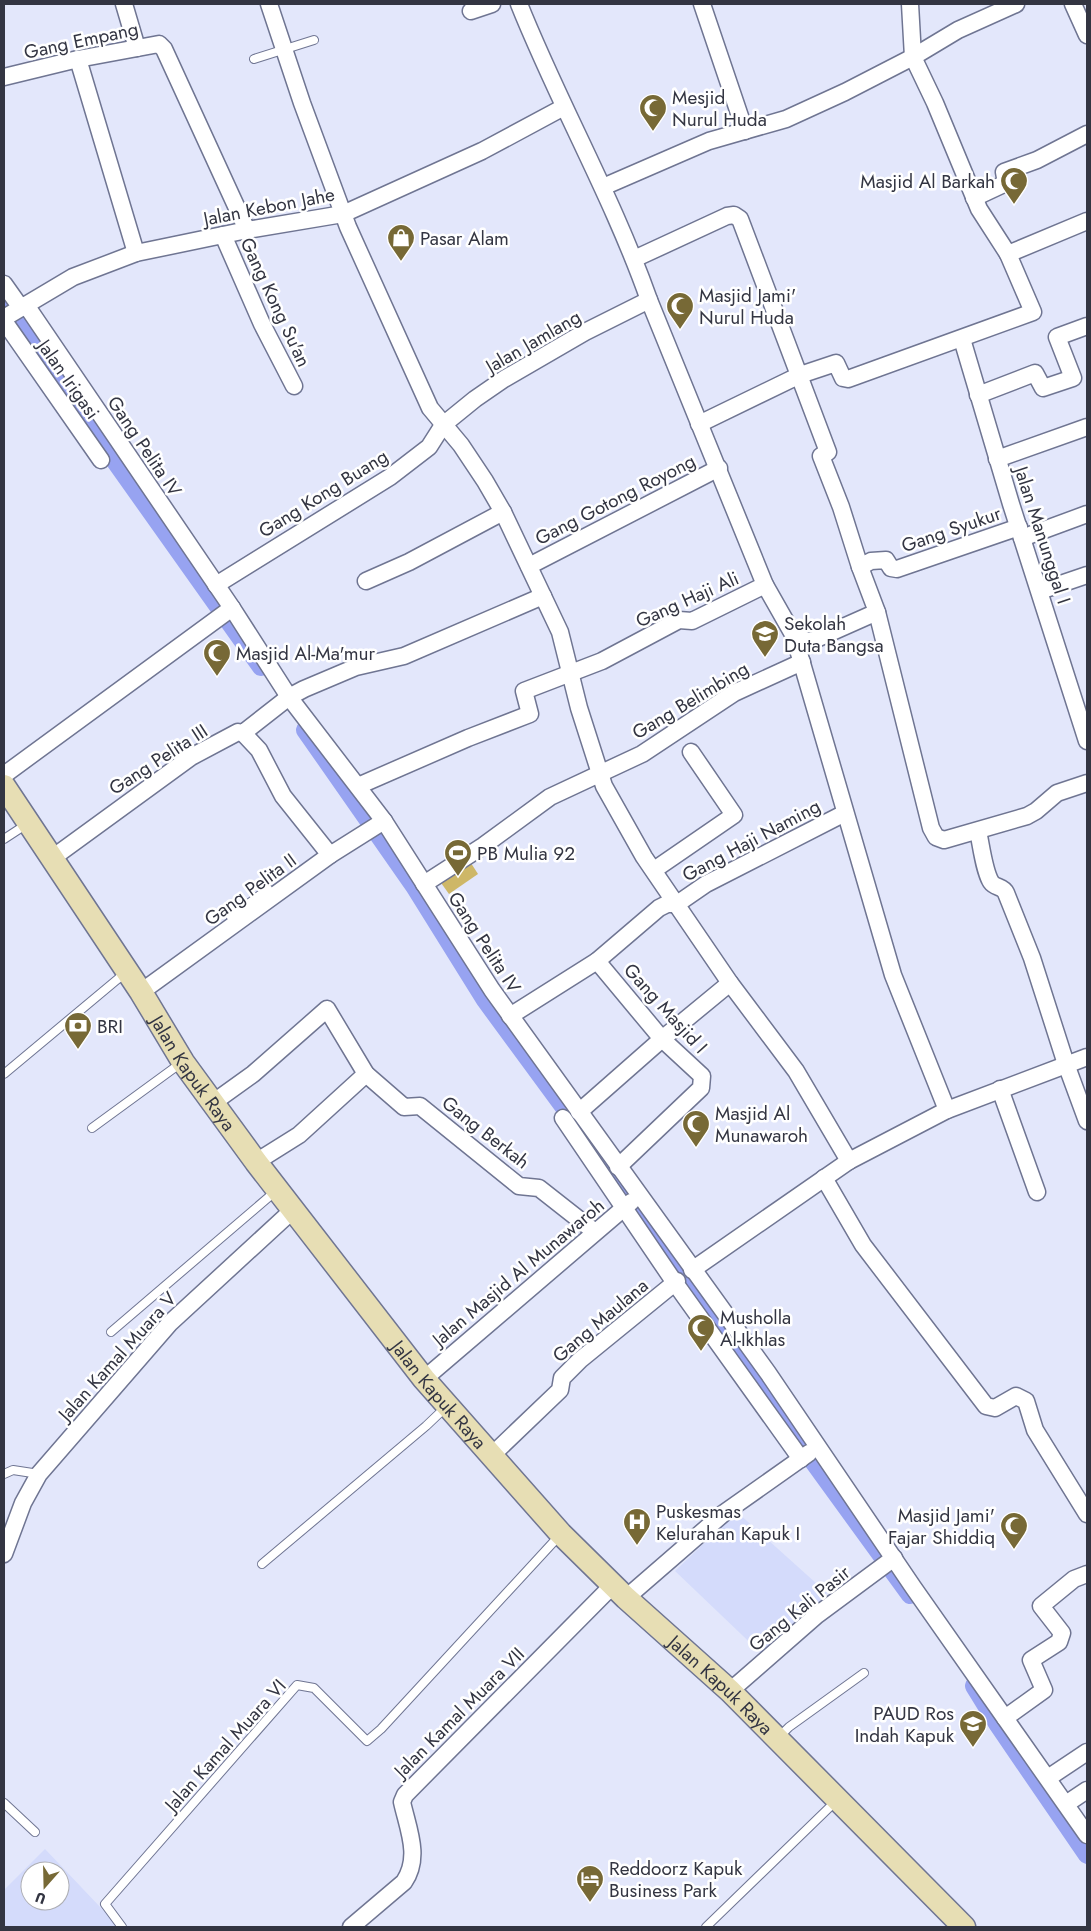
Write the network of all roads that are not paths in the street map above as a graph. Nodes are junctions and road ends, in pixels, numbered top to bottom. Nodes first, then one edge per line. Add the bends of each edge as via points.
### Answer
1 (124, 4) edge
2 (269, 4) edge
3 (492, 4) edge
4 (519, 4) edge
5 (702, 4) edge
6 (910, 4) edge
7 (1016, 4) edge
8 (1073, 4) edge
9 (471, 11) dead end
10 (1087, 36) edge
11 (314, 40) dead end
12 (137, 48) junction
13 (284, 50) junction
14 (913, 57) junction
15 (78, 59) junction
16 (254, 59) dead end
17 (4, 77) edge
18 (564, 107) junction
19 (745, 131) junction
20 (1087, 134) edge
21 (603, 187) junction
22 (974, 198) junction
23 (343, 214) junction
24 (1087, 221) edge
25 (246, 230) junction
26 (223, 235) junction
27 (136, 253) junction
28 (1008, 254) junction
29 (634, 258) junction
30 (4, 284) edge
31 (648, 300) junction
32 (13, 313) edge
33 (1087, 326) edge
34 (962, 339) junction
35 (800, 375) junction
36 (294, 386) dead end
37 (978, 394) junction
38 (699, 424) junction
39 (443, 425) junction
40 (1087, 427) edge
41 (997, 459) junction
42 (101, 460) dead end
43 (719, 468) junction
44 (503, 512) junction
45 (1087, 514) edge
46 (1021, 533) junction
47 (528, 566) junction
48 (860, 567) junction
49 (1087, 575) edge
50 (366, 581) dead end
51 (216, 585) junction
52 (766, 585) junction
53 (1040, 591) junction
54 (542, 596) junction
55 (230, 609) junction
56 (877, 612) junction
57 (794, 636) junction
58 (802, 662) junction
59 (572, 674) junction
60 (286, 700) junction
61 (243, 733) junction
62 (1087, 742) edge
63 (691, 752) dead end
64 (4, 775) edge
65 (599, 775) junction
66 (1087, 783) edge
67 (4, 786) edge
68 (358, 786) junction
69 (845, 813) junction
70 (382, 823) junction
71 (27, 824) junction
72 (978, 830) junction
73 (4, 839) edge
74 (330, 855) junction
75 (51, 859) junction
76 (654, 870) junction
77 (424, 884) junction
78 (268, 889) dead end
79 (677, 904) junction
80 (597, 960) junction
81 (135, 983) junction
82 (730, 983) junction
83 (510, 1016) junction
84 (662, 1039) junction
85 (1087, 1056) edge
86 (183, 1062) junction
87 (1066, 1064) junction
88 (4, 1074) edge
89 (366, 1074) junction
90 (1000, 1089) junction
91 (214, 1102) junction
92 (947, 1110) junction
93 (580, 1112) junction
94 (563, 1118) dead end
95 (1087, 1121) edge
96 (92, 1128) dead end
97 (849, 1161) junction
98 (256, 1162) junction
99 (618, 1167) junction
100 (824, 1178) junction
101 (278, 1189) junction
102 (1037, 1192) dead end
103 (632, 1202) junction
104 (294, 1209) junction
105 (595, 1232) junction
106 (692, 1270) junction
107 (676, 1282) junction
108 (111, 1332) dead end
109 (424, 1379) junction
110 (758, 1379) junction
111 (447, 1406) junction
112 (809, 1453) junction
113 (491, 1456) junction
114 (4, 1474) edge
115 (39, 1474) junction
116 (1087, 1514) edge
117 (561, 1534) junction
118 (4, 1554) edge
119 (889, 1562) junction
120 (262, 1564) dead end
121 (1087, 1574) edge
122 (620, 1591) junction
123 (864, 1673) dead end
124 (730, 1691) junction
125 (1005, 1718) junction
126 (778, 1739) junction
127 (1087, 1752) edge
128 (1048, 1778) junction
129 (1087, 1790) edge
130 (838, 1800) junction
131 (4, 1803) edge
132 (1066, 1804) junction
133 (35, 1832) dead end
134 (1087, 1835) edge
135 (122, 1927) edge
136 (350, 1927) edge
137 (706, 1927) edge
138 (964, 1927) edge

1 - 12 street
2 - 13 street
3 - 9 street
4 - 18 street
5 - 19 street
6 - 14 street
7 - 14 street via 958,30
8 - 10 street
11 - 13 lane
12 - 15 street, Gang Empang
12 - 25 street, Gang Empang via 159,44 164,49
13 - 16 lane
13 - 23 street
14 - 19 street via 786,118
14 - 22 street
15 - 17 street, Gang Empang
15 - 27 street
18 - 21 street
18 - 23 street, Jalan Kebon Jahe via 482,151
19 - 21 street via 709,142
20 - 22 street via 1037,160 1004,172 1006,183
21 - 29 street
22 - 28 street
23 - 25 street, Jalan Kebon Jahe
23 - 39 street via 430,408
24 - 28 street
25 - 26 street, Jalan Kebon Jahe
26 - 27 street, Jalan Kebon Jahe
26 - 36 street, Gang Kong Su'an via 262,324
27 - 32 street, Jalan Kebon Jahe via 72,277
28 - 34 street via 1034,311
29 - 31 street
29 - 35 street via 727,216 738,217
30 - 32 street, Jalan Irigasi
31 - 38 street
31 - 39 street, Jalan Jamlang via 504,379
32 - 42 street, Jalan Irigasi
32 - 51 street, Gang Pelita IV
33 - 37 street via 1057,337 1073,378 1044,388 1035,373
34 - 35 street via 848,379 844,378 837,362
34 - 37 street, Jalan Manunggal I
35 - 38 street
35 - 48 street via 828,452 821,456
37 - 41 street, Jalan Manunggal I
38 - 43 street
39 - 44 street via 485,481
39 - 51 street, Gang Kong Buang via 429,447 390,477
40 - 41 street
41 - 46 street, Jalan Manunggal I
43 - 47 street, Gang Gotong Royong
43 - 52 street
44 - 47 street
44 - 50 street
45 - 46 street
46 - 48 street, Gang Syukur via 897,569 883,560 871,561
46 - 53 street, Jalan Manunggal I
47 - 54 street
48 - 56 street
49 - 53 street
51 - 55 street, Gang Pelita IV
52 - 57 street
52 - 59 street, Gang Haji Ali via 692,620 679,620
53 - 62 street, Jalan Manunggal I
54 - 59 street via 560,632
54 - 60 street, Gang Pelita III via 404,656 356,667 304,688
55 - 60 street, Gang Pelita IV
55 - 64 street
56 - 57 street via 814,640
56 - 72 street via 935,836 944,840
57 - 58 street
58 - 65 street, Gang Belimbing via 734,692 659,743
58 - 69 street
59 - 65 street via 578,708
59 - 68 street, Gang Haji Ali via 563,674 524,691 530,714
60 - 61 street, Gang Pelita III
60 - 68 street, Gang Pelita IV
61 - 74 street via 259,750 283,796
61 - 75 street, Gang Pelita III via 238,732 191,756
63 - 76 street via 734,815
65 - 76 street via 620,818
65 - 77 street, Gang Belimbing via 550,797 484,846
66 - 72 street via 1057,793 1031,814
67 - 71 main road, Jalan Kapuk Raya
68 - 70 street, Gang Pelita IV
69 - 79 street, Gang Haji Naming via 706,884
69 - 92 street via 893,974
70 - 74 street, Gang Pelita II
70 - 77 street, Gang Pelita IV
71 - 73 lane
71 - 75 main road, Jalan Kapuk Raya
72 - 87 street via 988,876 992,883 1005,889 1032,958
74 - 81 street, Gang Pelita II
75 - 81 main road, Jalan Kapuk Raya
76 - 79 street
77 - 83 street, Gang Pelita IV
78 - 81 lane
79 - 80 street, Gang Haji Naming via 659,908
79 - 82 street
80 - 83 street, Gang Haji Naming
80 - 84 street, Gang Masjid I
81 - 86 main road, Jalan Kapuk Raya
81 - 88 lane
82 - 84 street
82 - 97 street via 796,1072
83 - 93 street, Gang Pelita IV
84 - 93 street
84 - 99 street, Gang Masjid I via 702,1076 701,1088
85 - 87 street
86 - 91 main road, Jalan Kapuk Raya
86 - 96 lane
87 - 90 street
87 - 95 street
89 - 91 street, Gang Berkah via 327,1008 253,1074
89 - 98 street via 299,1134
89 - 105 street, Gang Berkah via 404,1107 420,1106 519,1186 539,1188
90 - 92 street
90 - 102 street
91 - 98 main road, Jalan Kapuk Raya
92 - 97 street
93 - 99 street, Gang Pelita IV
94 - 103 street
97 - 100 street
98 - 101 main road, Jalan Kapuk Raya
99 - 103 street, Gang Pelita IV
100 - 106 street
100 - 116 street via 863,1245 986,1406 995,1408 1016,1396 1026,1401 1035,1430
101 - 104 main road, Jalan Kapuk Raya
101 - 108 lane
103 - 105 street, Jalan Masjid Al Munawaroh
103 - 106 street, Gang Pelita IV
103 - 107 street
104 - 109 main road, Jalan Kapuk Raya
104 - 115 street, Jalan Kamal Muara V via 170,1323
105 - 109 street, Jalan Masjid Al Munawaroh
106 - 110 street, Gang Pelita IV
107 - 110 street
107 - 113 street, Gang Maulana via 580,1360 562,1378 560,1390
109 - 111 main road, Jalan Kapuk Raya
110 - 112 street
110 - 112 street
111 - 113 main road, Jalan Kapuk Raya
111 - 120 lane
112 - 119 street
112 - 122 street, Jalan Kamal Muara VII
113 - 117 main road, Jalan Kapuk Raya
114 - 115 lane via 13,1470
115 - 118 street, Jalan Kamal Muara V via 23,1503
117 - 122 main road, Jalan Kapuk Raya
117 - 135 lane, Jalan Kamal Muara VI via 382,1730 367,1741 314,1688 297,1686 105,1904
119 - 124 street, Gang Kali Pasir via 817,1615
119 - 125 street
121 - 125 street via 1074,1579 1041,1606 1062,1633 1059,1642 1031,1660 1044,1690
122 - 124 main road, Jalan Kapuk Raya
122 - 136 street, Jalan Kamal Muara VII via 405,1795 402,1802 414,1854 410,1872 404,1882
123 - 126 lane via 789,1727
124 - 126 main road, Jalan Kapuk Raya
125 - 128 street
126 - 130 main road, Jalan Kapuk Raya
127 - 128 street
128 - 132 street
129 - 132 street
130 - 137 lane
130 - 138 main road, Jalan Kapuk Raya
131 - 133 lane
132 - 134 street

